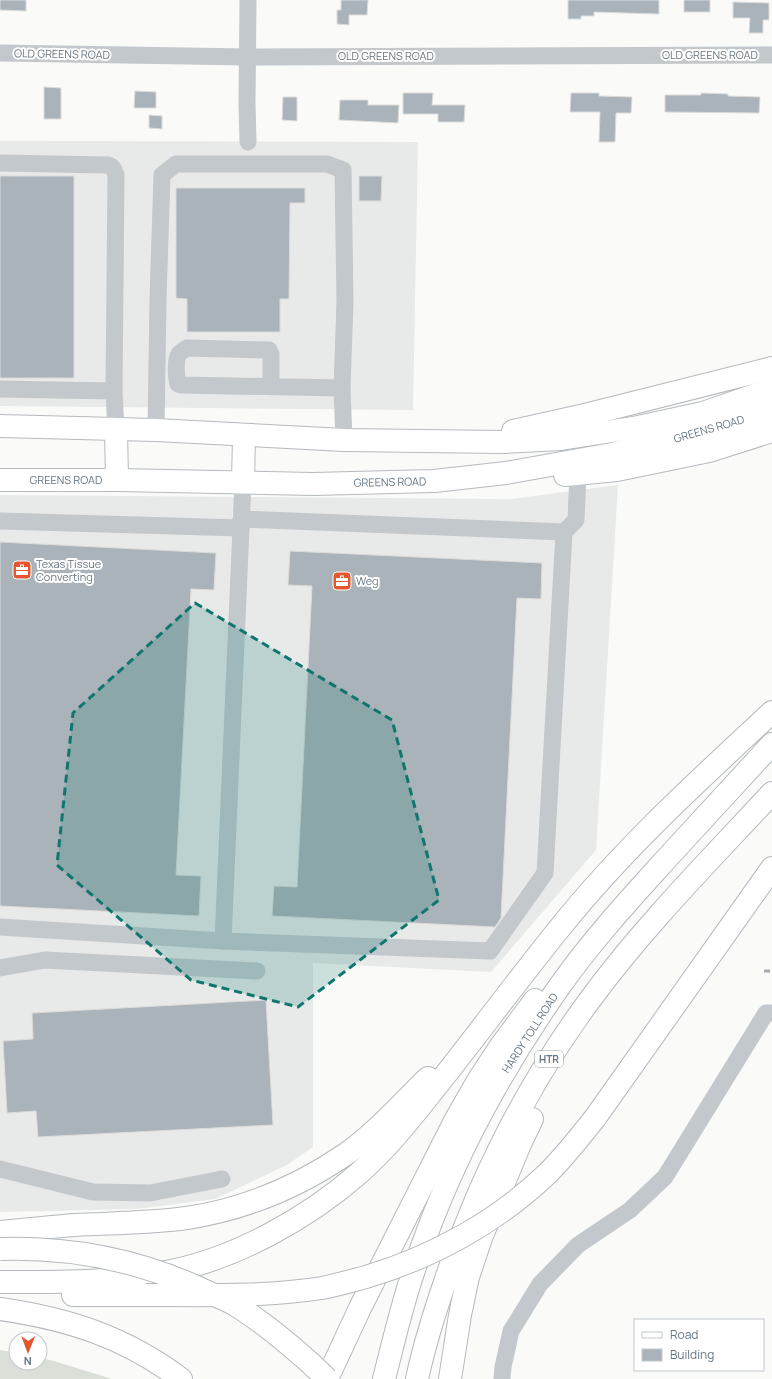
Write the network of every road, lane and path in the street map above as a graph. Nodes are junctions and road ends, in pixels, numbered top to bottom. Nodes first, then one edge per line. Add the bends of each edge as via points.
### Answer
1 (248, 0) edge
2 (0, 53) edge
3 (772, 55) edge
4 (248, 57) junction
5 (248, 142) dead end
6 (0, 163) edge
7 (772, 368) edge
8 (271, 387) junction
9 (342, 388) junction
10 (0, 389) edge
11 (772, 389) edge
12 (114, 391) junction
13 (772, 410) edge
14 (0, 426) edge
15 (116, 430) junction
16 (156, 430) junction
17 (772, 431) edge
18 (244, 436) junction
19 (344, 440) junction
20 (456, 442) junction
21 (578, 474) junction
22 (0, 480) edge
23 (117, 480) junction
24 (434, 481) junction
25 (243, 482) junction
26 (0, 521) edge
27 (241, 524) junction
28 (564, 532) junction
29 (772, 712) edge
30 (772, 744) edge
31 (772, 793) edge
32 (772, 868) edge
33 (616, 916) junction
34 (0, 927) edge
35 (223, 941) junction
36 (625, 956) junction
37 (0, 968) edge
38 (257, 971) dead end
39 (507, 994) junction
40 (772, 1013) edge
41 (0, 1169) edge
42 (222, 1179) dead end
43 (0, 1232) edge
44 (0, 1249) edge
45 (0, 1282) edge
46 (0, 1294) edge
47 (0, 1309) edge
48 (181, 1379) edge
49 (327, 1379) edge
50 (384, 1379) edge
51 (417, 1379) edge
52 (450, 1379) edge
53 (502, 1379) edge

1 - 4 street
2 - 4 street, OLD GREENS ROAD
3 - 4 street, OLD GREENS ROAD
4 - 5 street
6 - 12 street via 107,165 114,169
7 - 20 main road via 585,415
8 - 8 street via 181,385 176,379 177,358 187,348 269,350
8 - 9 street
9 - 16 street via 345,302 343,170 327,164 176,164 162,175
9 - 19 street
10 - 12 street
11 - 20 main road, GREENS ROAD via 703,413 638,427 561,439
12 - 15 street
13 - 24 main road, GREENS ROAD via 696,433 612,454
14 - 15 main road, GREENS ROAD
15 - 16 main road, GREENS ROAD
15 - 23 main road
16 - 18 main road, GREENS ROAD
17 - 21 main road via 709,451 617,470
18 - 19 main road, GREENS ROAD
18 - 25 main road
19 - 20 main road, GREENS ROAD
21 - 24 main road via 510,481
21 - 28 street via 576,520
22 - 23 main road, GREENS ROAD
23 - 25 main road, GREENS ROAD
24 - 25 main road, GREENS ROAD via 313,484
25 - 27 street
26 - 27 street
27 - 28 street
27 - 35 street
28 - 35 street via 545,874 490,951
29 - 39 main road via 672,806 614,865 562,924
30 - 33 main road, HARDY TOLL ROAD / HTR
31 - 36 main road, HTR via 670,903
32 - 46 main road, bridge via 574,1145 548,1172 500,1212 436,1251 394,1268 346,1282 298,1290 249,1294
33 - 49 main road via 575,952 551,979 524,1012 479,1079 360,1308
33 - 50 main road, HARDY TOLL ROAD / HTR via 560,985 486,1104 445,1189 412,1273
34 - 35 street
36 - 51 main road, HTR via 555,1050 492,1166 456,1251 431,1324
36 - 52 main road via 536,1111 499,1194 468,1277
37 - 38 street via 45,960
39 - 43 main road via 448,1058 372,1133 320,1170 269,1196 244,1205 188,1218
39 - 45 main road via 405,1126 358,1174 308,1213 251,1244 171,1271 130,1278 71,1282
40 - 53 street via 766,1013 666,1177 630,1210 578,1245 540,1284 511,1331
41 - 42 street via 93,1192 150,1193
44 - 49 main road, bridge via 65,1251 96,1255 177,1278 231,1303 275,1332
47 - 48 main road via 48,1317 99,1332 145,1354

